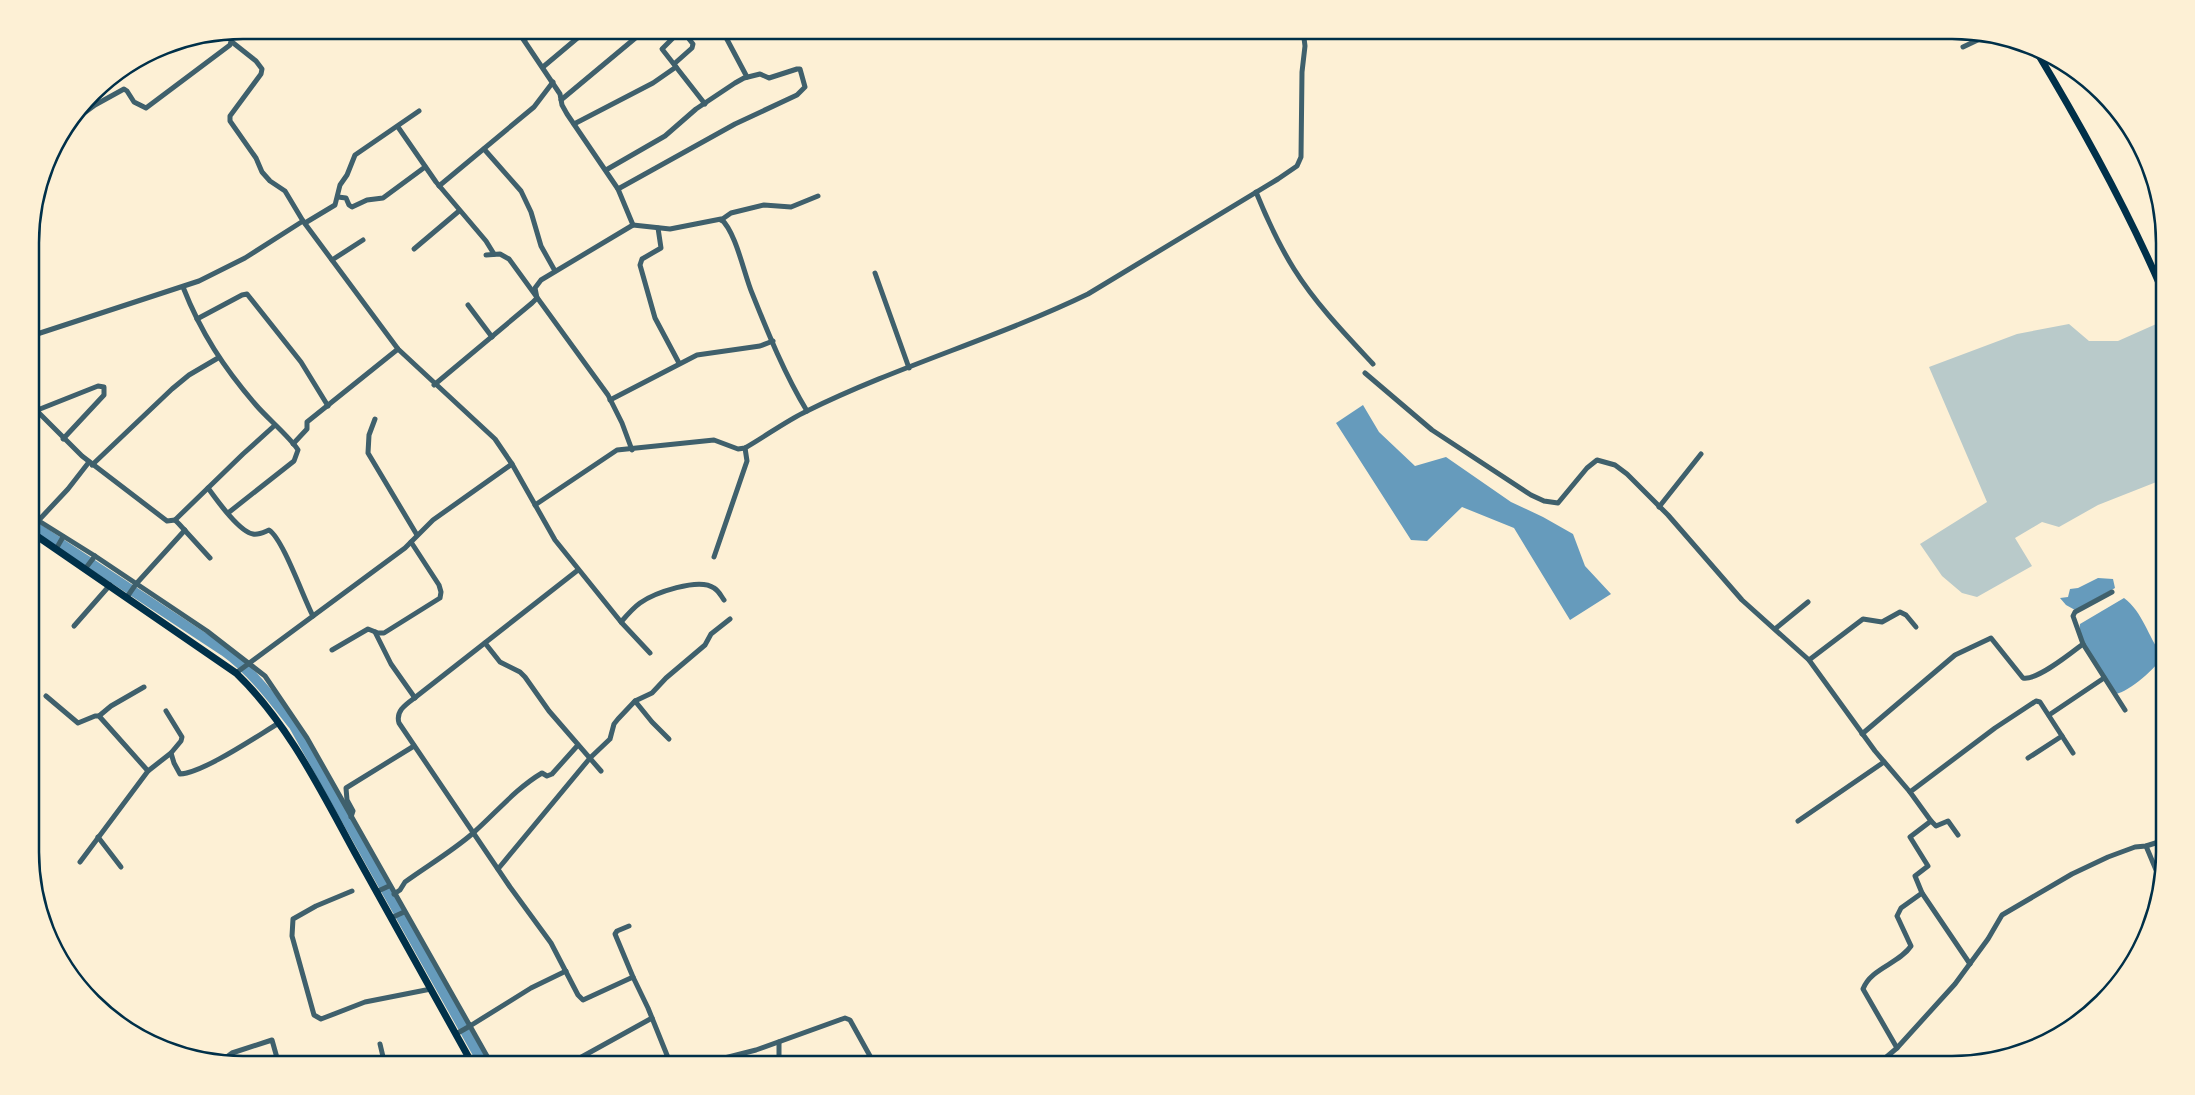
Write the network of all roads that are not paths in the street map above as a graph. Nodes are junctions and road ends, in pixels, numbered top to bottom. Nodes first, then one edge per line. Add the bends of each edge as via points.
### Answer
1 (230, 39) edge
2 (576, 39) edge
3 (634, 39) edge
4 (672, 39) edge
5 (689, 39) edge
6 (727, 39) edge
7 (1304, 39) edge
8 (524, 40) edge
9 (1978, 40) edge
10 (232, 42) junction
11 (1963, 47) dead end
12 (2041, 59) edge
13 (675, 66) junction
14 (543, 67) junction
15 (747, 77) junction
16 (553, 82) junction
17 (561, 100) junction
18 (704, 104) junction
19 (419, 111) dead end
20 (86, 112) edge
21 (574, 124) junction
22 (398, 126) junction
23 (484, 149) junction
24 (425, 167) junction
25 (606, 170) junction
26 (439, 186) junction
27 (618, 189) junction
28 (1256, 192) junction
29 (338, 196) junction
30 (818, 196) dead end
31 (459, 211) junction
32 (721, 220) junction
33 (304, 222) junction
34 (633, 225) junction
35 (658, 228) junction
36 (363, 240) dead end
37 (414, 249) dead end
38 (494, 254) junction
39 (486, 255) dead end
40 (332, 260) junction
41 (555, 271) junction
42 (874, 273) dead end
43 (2156, 275) edge
44 (183, 287) junction
45 (536, 298) junction
46 (468, 305) dead end
47 (197, 319) junction
48 (39, 333) edge
49 (492, 337) junction
50 (773, 341) junction
51 (398, 349) junction
52 (218, 358) junction
53 (679, 363) junction
54 (1373, 364) dead end
55 (909, 368) junction
56 (1365, 373) dead end
57 (434, 384) junction
58 (610, 400) junction
59 (328, 406) junction
60 (39, 410) edge
61 (806, 411) junction
62 (39, 414) edge
63 (375, 419) dead end
64 (274, 426) junction
65 (63, 439) junction
66 (293, 444) junction
67 (745, 448) junction
68 (632, 450) junction
69 (1701, 454) dead end
70 (91, 463) junction
71 (512, 464) junction
72 (208, 488) junction
73 (535, 506) junction
74 (1659, 507) junction
75 (228, 513) junction
76 (39, 514) edge
77 (175, 520) junction
78 (39, 523) edge
79 (185, 530) junction
80 (417, 535) junction
81 (39, 537) edge
82 (63, 537) junction
83 (411, 542) junction
84 (57, 548) junction
85 (94, 557) junction
86 (714, 557) dead end
87 (210, 558) dead end
88 (86, 567) junction
89 (578, 570) junction
90 (110, 585) junction
91 (136, 585) junction
92 (2112, 592) dead end
93 (129, 595) junction
94 (724, 600) dead end
95 (1808, 602) dead end
96 (313, 616) junction
97 (730, 619) dead end
98 (621, 622) junction
99 (74, 626) dead end
100 (1916, 628) dead end
101 (1774, 629) junction
102 (375, 632) junction
103 (485, 643) junction
104 (2084, 644) junction
105 (332, 650) dead end
106 (650, 653) dead end
107 (1809, 660) junction
108 (247, 663) junction
109 (238, 672) junction
110 (2104, 678) junction
111 (144, 687) dead end
112 (46, 696) dead end
113 (415, 698) junction
114 (635, 701) junction
115 (2125, 710) dead end
116 (166, 711) dead end
117 (2048, 715) junction
118 (99, 716) junction
119 (279, 723) junction
120 (1862, 734) junction
121 (2062, 736) junction
122 (669, 739) dead end
123 (578, 745) junction
124 (414, 746) junction
125 (172, 753) junction
126 (2073, 753) dead end
127 (590, 758) junction
128 (2028, 758) dead end
129 (1884, 762) junction
130 (148, 771) junction
131 (601, 771) dead end
132 (1910, 792) junction
133 (351, 817) junction
134 (1798, 821) dead end
135 (1931, 821) junction
136 (473, 833) junction
137 (1958, 835) dead end
138 (98, 837) junction
139 (2156, 843) edge
140 (2146, 846) junction
141 (80, 862) dead end
142 (122, 867) dead end
143 (2156, 868) edge
144 (498, 869) junction
145 (388, 886) junction
146 (352, 891) dead end
147 (378, 891) junction
148 (1922, 893) junction
149 (394, 894) junction
150 (403, 912) junction
151 (393, 918) junction
152 (629, 926) dead end
153 (1970, 964) junction
154 (566, 971) junction
155 (633, 977) junction
156 (431, 989) junction
157 (652, 1018) junction
158 (464, 1030) junction
159 (779, 1042) junction
160 (380, 1044) dead end
161 (1897, 1048) junction
162 (228, 1056) edge
163 (276, 1056) edge
164 (383, 1056) edge
165 (469, 1056) edge
166 (485, 1056) edge
167 (584, 1056) edge
168 (667, 1056) edge
169 (732, 1056) edge
170 (779, 1056) edge
171 (870, 1056) edge
172 (1888, 1056) edge

1 - 10 street
2 - 14 street
3 - 17 street
4 - 13 street via 662,48
5 - 13 street via 692,48
6 - 15 street
7 - 28 street via 1301,157 1297,166
8 - 14 street
9 - 11 street
10 - 20 street via 146,108 134,102 124,89
10 - 33 street via 262,69 230,116 230,121 262,172 285,191
12 - 43 main road via 2073,113
13 - 18 street
13 - 21 street via 653,83
14 - 16 street
15 - 18 street
15 - 27 street via 760,74 769,78 799,68 805,87 797,95 735,124
16 - 17 street
16 - 23 street via 534,107
17 - 21 street
18 - 25 street via 665,136
19 - 22 street
21 - 25 street
22 - 24 street
22 - 29 street via 355,155 340,184
23 - 26 street
23 - 41 street via 521,191 532,212 541,246
24 - 26 street
24 - 29 street via 380,199 368,200 352,208 346,198
25 - 27 street
26 - 31 street
27 - 34 street
28 - 54 street via 1272,229 1299,276 1336,324
28 - 55 street via 1088,294
29 - 33 street via 335,205
30 - 32 street via 791,207 764,205 731,213
31 - 37 street
31 - 38 street
32 - 35 street via 670,229
32 - 50 street via 730,232
33 - 40 street
33 - 44 street via 245,258
34 - 35 street
34 - 41 street
35 - 53 street via 661,248 642,259 640,265 655,318
36 - 40 street
38 - 39 street
38 - 45 street via 509,259
40 - 51 street
41 - 45 street via 536,284
42 - 55 street
44 - 47 street
44 - 48 street
45 - 49 street
45 - 58 street
46 - 49 street
47 - 52 street
47 - 59 street via 247,294 301,362
49 - 57 street
50 - 53 street via 760,346 697,355
50 - 61 street
51 - 57 street
51 - 59 street
52 - 64 street
52 - 70 street via 177,384
53 - 58 street
55 - 61 street
56 - 74 street via 1432,430 1544,501 1558,503 1597,460 1628,474
57 - 71 street via 495,439
58 - 68 street
59 - 66 street via 307,422 307,429
60 - 65 street via 98,386 105,387 104,395
61 - 67 street
62 - 65 street
63 - 80 street via 369,435 368,453
64 - 66 street
64 - 72 street
65 - 70 street
66 - 75 street via 298,453 294,461
67 - 68 street via 738,449 714,440
67 - 86 street via 748,461
68 - 73 street via 614,452
69 - 74 street
70 - 76 street via 68,489
70 - 77 street via 167,521
71 - 73 street
71 - 80 street
72 - 75 street
72 - 77 street
73 - 89 street via 554,540
74 - 101 street via 1742,600
75 - 96 street via 251,534 269,530 274,534
77 - 79 street
78 - 82 street
79 - 87 street
79 - 91 street
80 - 83 street
81 - 84 main road
82 - 84 street
82 - 85 street
83 - 96 street
83 - 102 street via 440,585 440,598 384,633
84 - 88 main road
85 - 88 street
85 - 91 street
88 - 90 main road
89 - 98 street
89 - 103 street
90 - 93 main road
90 - 99 street
91 - 93 street
91 - 108 street via 207,631
92 - 104 street via 2075,612 2073,616
93 - 109 main road
94 - 98 street via 712,586 665,591 647,598
95 - 101 street
96 - 108 street
97 - 114 street via 652,693
98 - 106 street
100 - 107 street via 1900,612 1882,622 1863,619
101 - 107 street
102 - 105 street via 368,629
102 - 113 street via 391,664
103 - 113 street
103 - 123 street via 500,662 525,676
104 - 110 street
104 - 120 street via 2028,679 2023,678 1991,638 1955,655
107 - 120 street
108 - 109 street
108 - 133 street via 265,676 286,705
109 - 119 main road
110 - 115 street
110 - 117 street
111 - 118 street
112 - 118 street via 78,723
113 - 124 street via 397,717
114 - 122 street
114 - 127 street via 614,724 609,740
116 - 125 street via 182,737
117 - 121 street
117 - 132 street via 2036,701
118 - 130 street
119 - 125 street via 189,774 180,774
119 - 147 main road
120 - 129 street
121 - 126 street
121 - 128 street
123 - 127 street
123 - 136 street via 552,773 548,776 542,773 528,782
124 - 133 street via 346,788 347,800 353,811
124 - 136 street
125 - 130 street
127 - 131 street
127 - 144 street
129 - 132 street
129 - 134 street
130 - 138 street
132 - 135 street
133 - 145 street
135 - 137 street via 1936,826 1948,821
135 - 148 street via 1910,837 1928,866 1915,876
136 - 144 street
136 - 149 street via 405,882
138 - 141 street
138 - 142 street
139 - 140 street
140 - 143 street
140 - 153 street via 2108,856 2002,915
144 - 154 street via 552,943
145 - 147 street
145 - 149 street
146 - 156 street via 316,906 292,922 292,936 314,1015 321,1018 364,1002
147 - 151 main road
148 - 153 street
148 - 161 street via 1901,908 1897,916 1910,942 1910,949 1874,975 1864,987 1864,993
149 - 150 street
150 - 151 street
150 - 158 street
151 - 156 main road
152 - 155 street via 615,934
153 - 161 street
154 - 155 street via 583,1000
154 - 158 street via 531,988
155 - 157 street
156 - 158 main road
157 - 167 street
157 - 168 street
158 - 165 main road
158 - 166 street
159 - 169 street
159 - 170 street
159 - 171 street via 843,1018 848,1019
160 - 164 street
161 - 172 street
162 - 163 street via 272,1040

